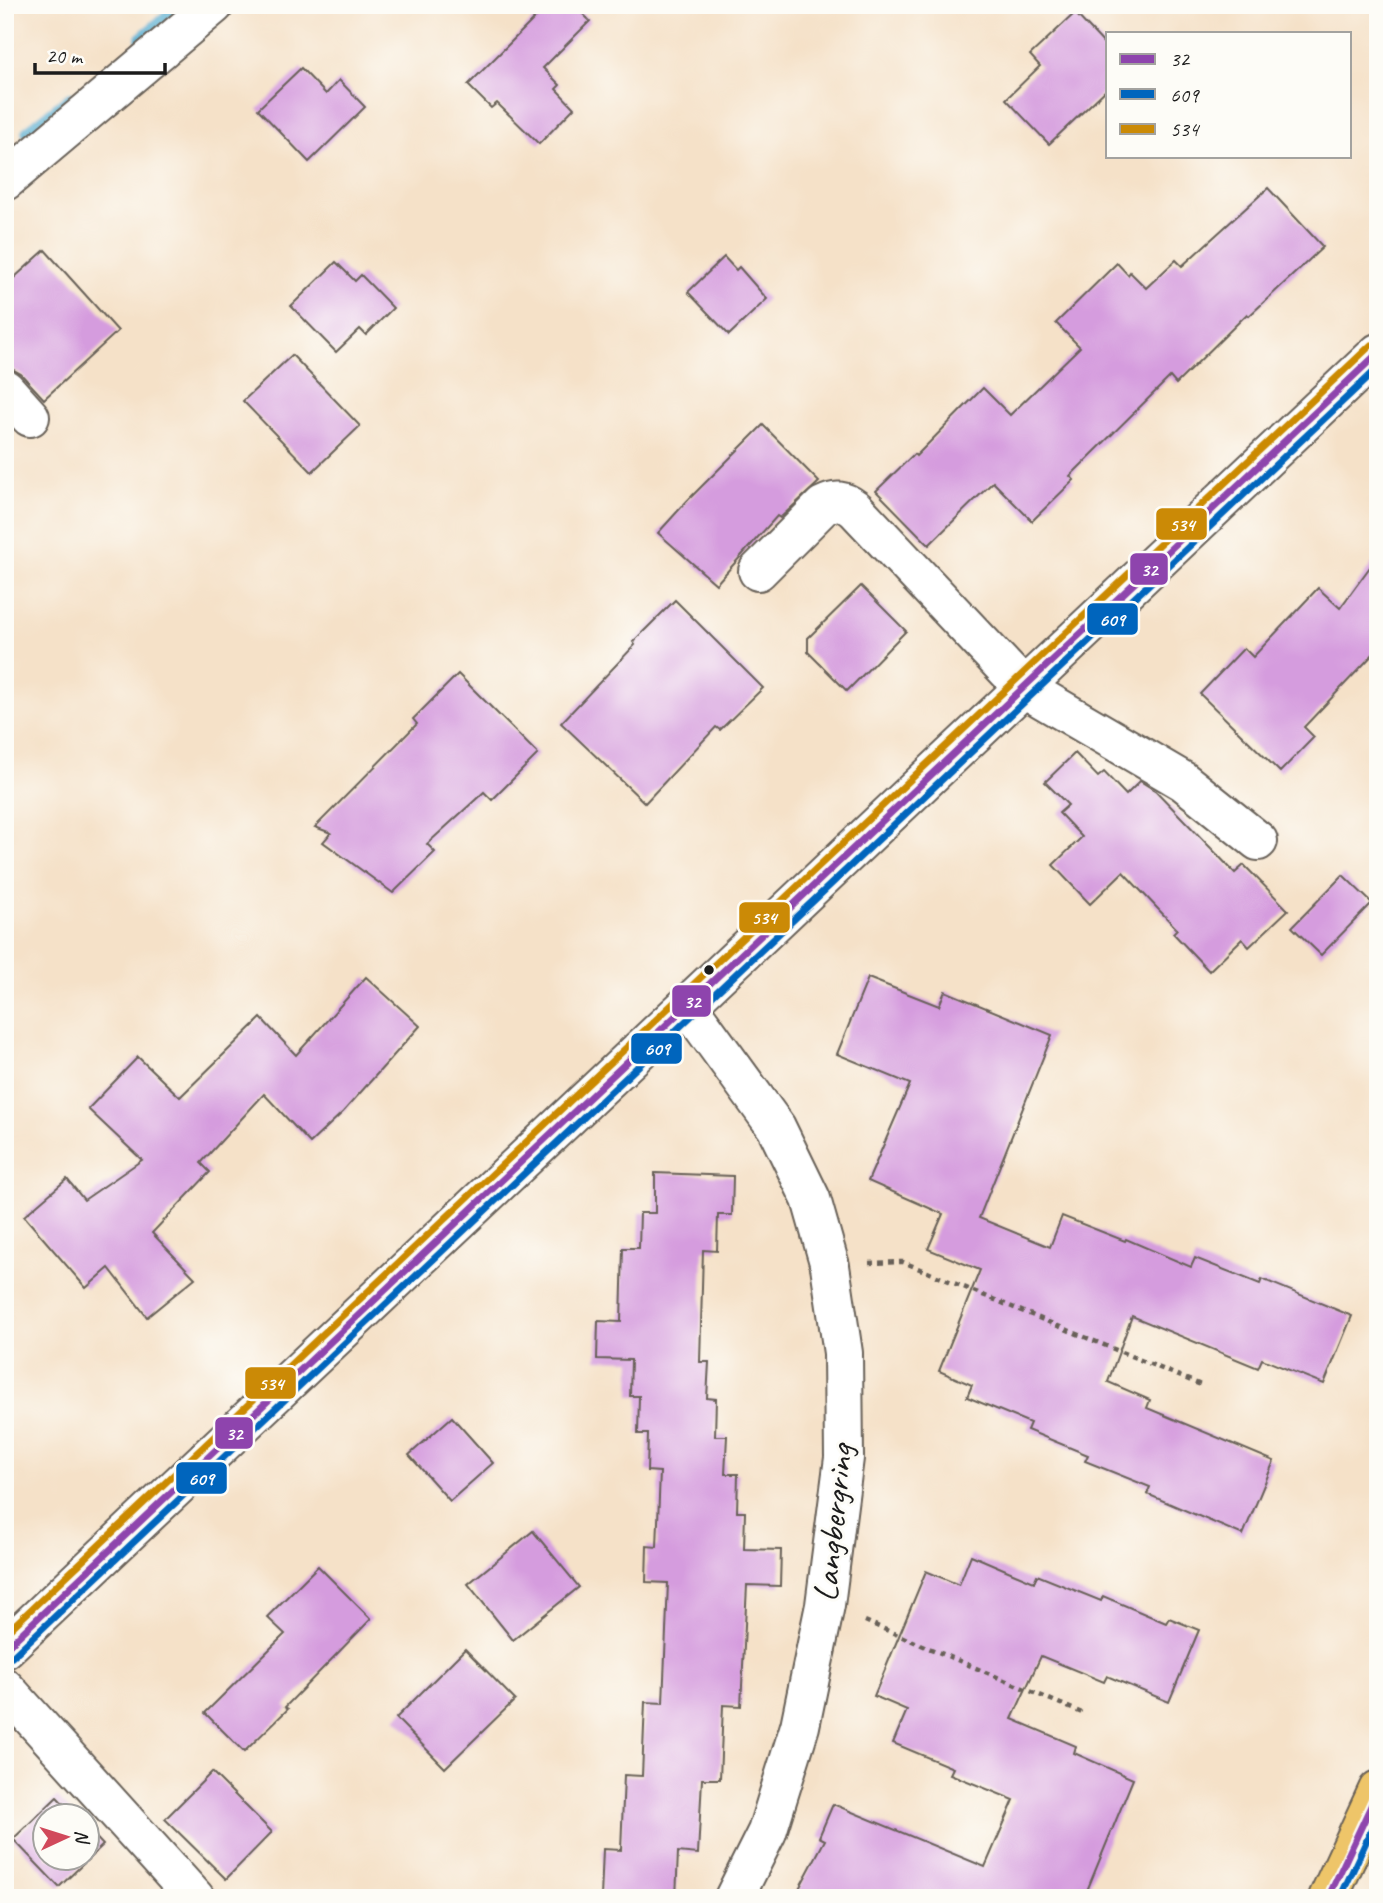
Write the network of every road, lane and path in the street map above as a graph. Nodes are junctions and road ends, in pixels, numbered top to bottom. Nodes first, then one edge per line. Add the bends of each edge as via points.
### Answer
1 (214, 5) edge
2 (5, 181) edge
3 (1378, 353) edge
4 (5, 389) edge
5 (30, 418) dead end
6 (758, 570) dead end
7 (1024, 688) junction
8 (1258, 841) dead end
9 (688, 1006) junction
10 (830, 1266) junction
11 (1201, 1385) dead end
12 (825, 1605) junction
13 (5, 1649) edge
14 (5, 1688) edge
15 (1082, 1713) dead end
16 (1378, 1790) edge
17 (195, 1898) edge
18 (734, 1898) edge
19 (1328, 1898) edge

1 - 2 street
3 - 7 street
4 - 5 street
6 - 7 street via 823,506 845,501
7 - 8 street via 1183,781
7 - 9 street
9 - 10 street, Langbergring via 776,1127 811,1199
9 - 13 street
10 - 11 path via 903,1262
10 - 12 street, Langbergring via 843,1353 844,1458
12 - 15 path
12 - 18 street, Langbergring via 800,1726 767,1832
14 - 17 street
16 - 19 main road

